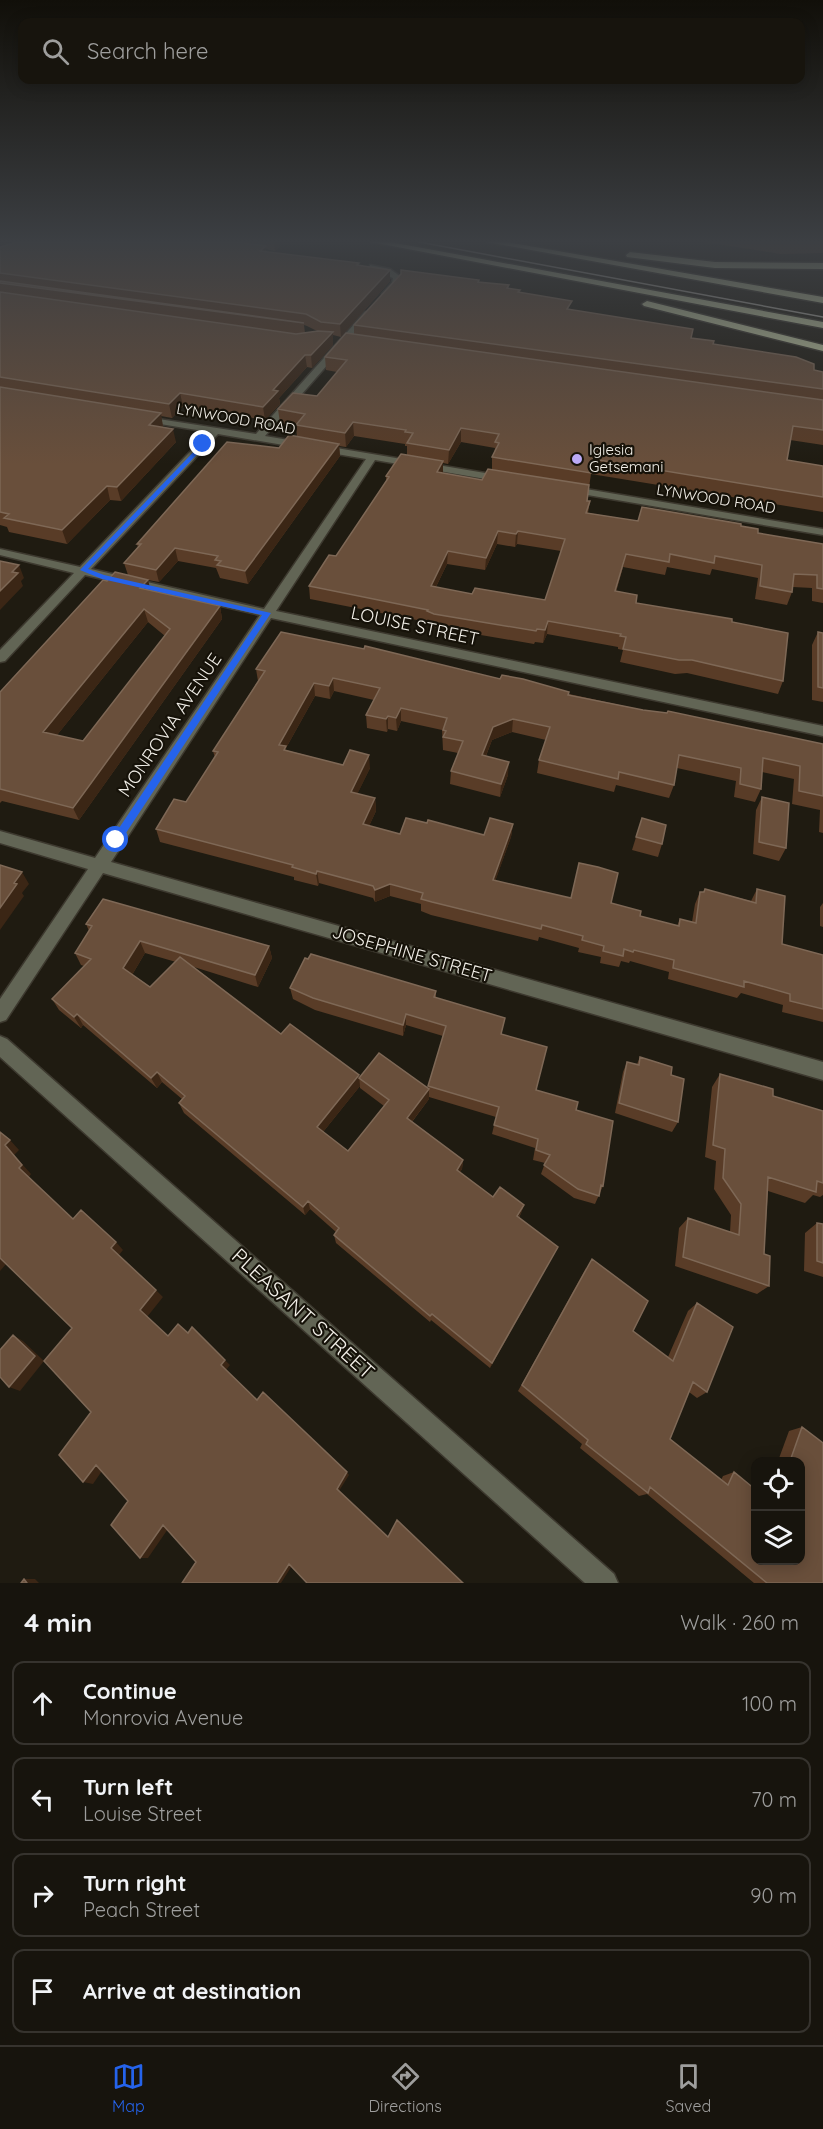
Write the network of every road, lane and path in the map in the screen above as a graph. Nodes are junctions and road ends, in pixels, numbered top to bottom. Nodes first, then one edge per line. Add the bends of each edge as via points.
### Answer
1 (366, 316) edge
2 (696, 316) edge
3 (773, 316) edge
4 (823, 325) edge
5 (339, 341) junction
6 (357, 343) edge
7 (823, 348) edge
8 (128, 416) edge
9 (216, 430) junction
10 (258, 438) junction
11 (372, 457) junction
12 (511, 480) edge
13 (557, 488) edge
14 (823, 532) edge
15 (0, 552) edge
16 (83, 570) junction
17 (267, 613) junction
18 (0, 658) edge
19 (823, 731) edge
20 (0, 837) edge
21 (100, 864) junction
22 (0, 1014) edge
23 (0, 1045) edge
24 (823, 1071) edge
25 (606, 1583) edge

1 - 5 street
2 - 7 highway
3 - 4 highway
5 - 6 street
5 - 10 street
8 - 9 street, LYNWOOD ROAD
9 - 10 street, LYNWOOD ROAD
9 - 16 street
10 - 11 street, LYNWOOD ROAD
11 - 12 street, LYNWOOD ROAD
11 - 17 street, MONROVIA AVENUE
13 - 14 street, LYNWOOD ROAD
15 - 16 street, LOUISE STREET
16 - 17 street, LOUISE STREET
16 - 18 street
17 - 19 street, LOUISE STREET
17 - 21 street, MONROVIA AVENUE
20 - 21 street, JOSEPHINE STREET
21 - 22 street, MONROVIA AVENUE
21 - 24 street, JOSEPHINE STREET
23 - 25 street, PLEASANT STREET

